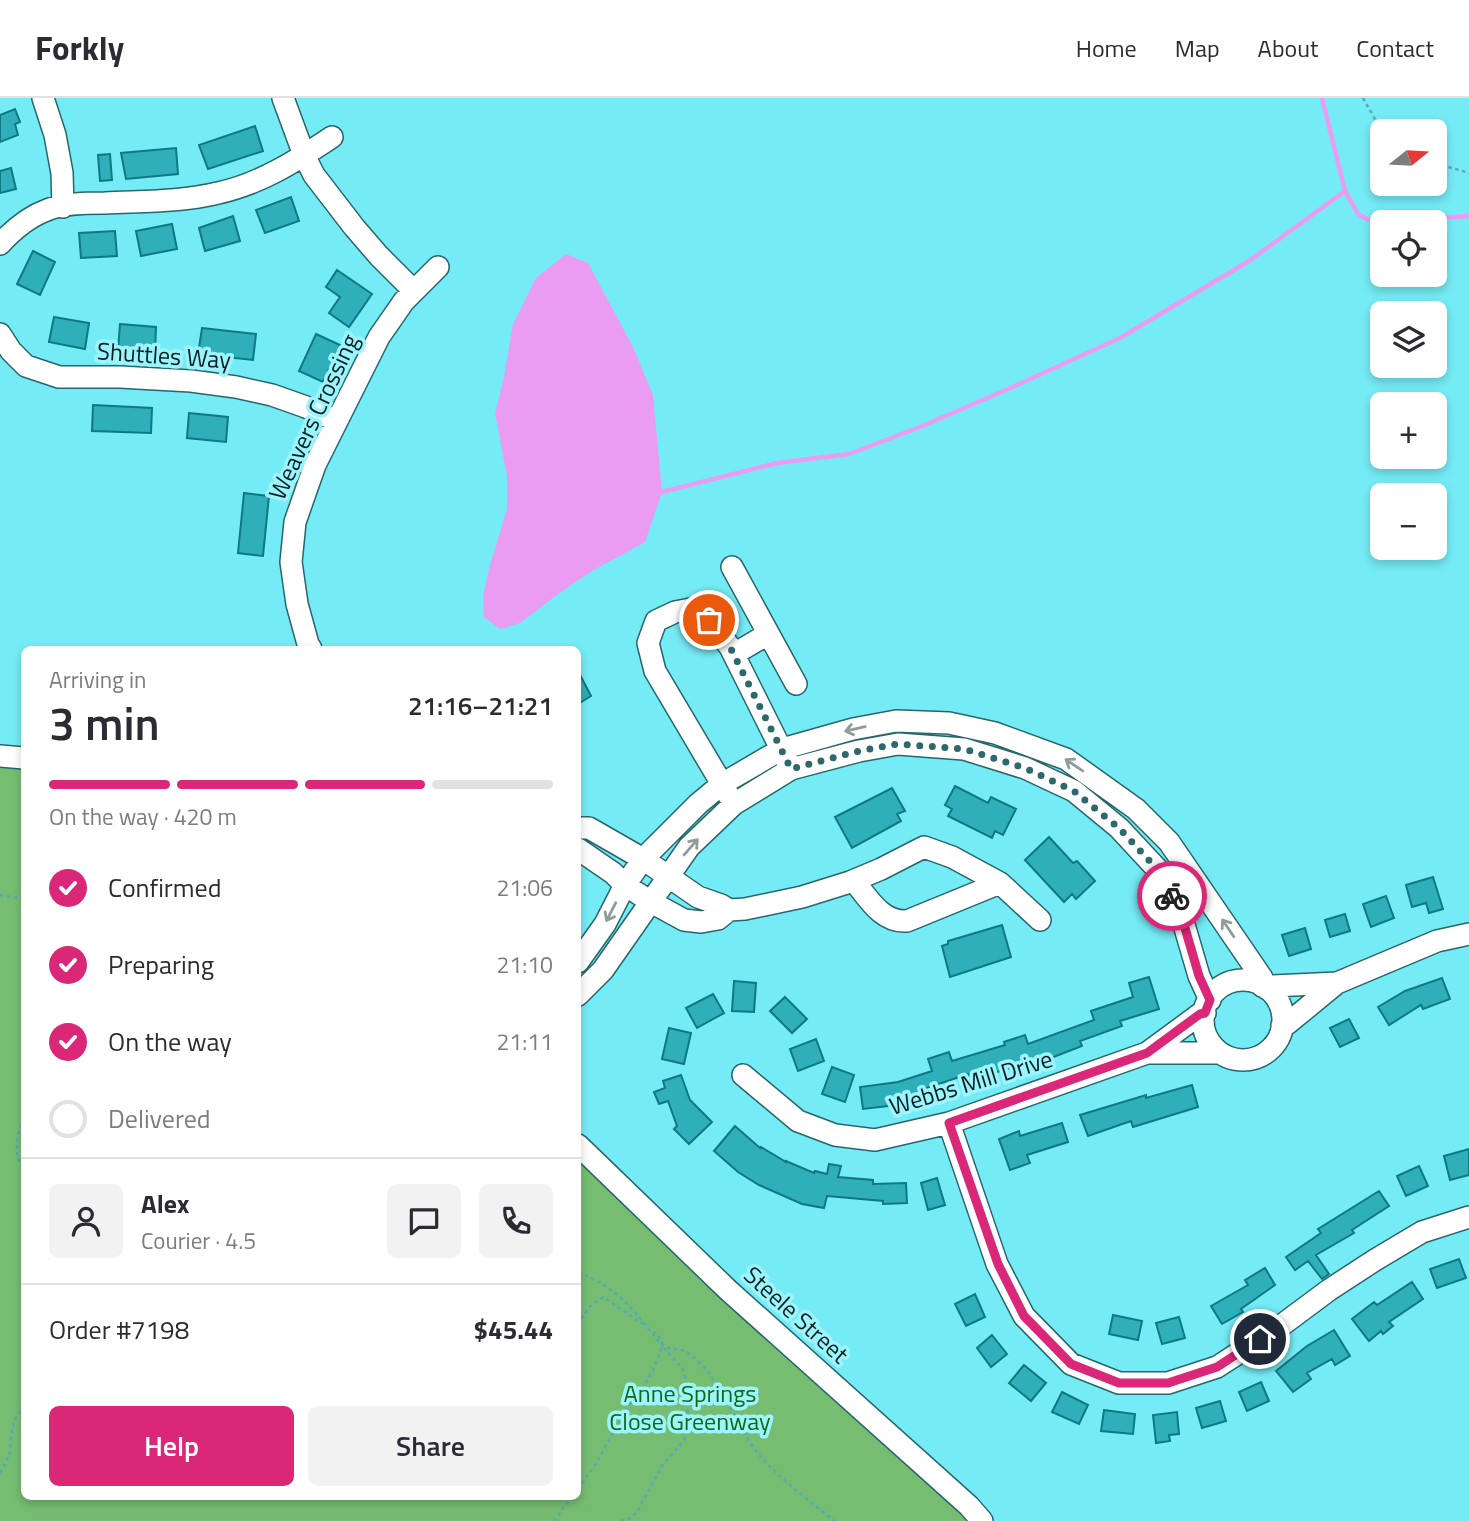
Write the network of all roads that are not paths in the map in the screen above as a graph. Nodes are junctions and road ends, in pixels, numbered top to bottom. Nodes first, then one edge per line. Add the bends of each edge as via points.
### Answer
1 (43, 98) edge
2 (283, 98) edge
3 (332, 137) dead end
4 (304, 155) junction
5 (63, 207) junction
6 (1, 242) edge
7 (438, 267) dead end
8 (414, 291) junction
9 (0, 334) edge
10 (337, 421) junction
11 (732, 567) dead end
12 (768, 634) junction
13 (309, 646) edge
14 (734, 654) junction
15 (796, 684) dead end
16 (967, 727) junction
17 (782, 749) junction
18 (964, 749) junction
19 (0, 756) edge
20 (21, 758) edge
21 (791, 769) junction
22 (722, 784) junction
23 (734, 804) junction
24 (581, 828) edge
25 (581, 851) edge
26 (643, 859) junction
27 (668, 877) junction
28 (854, 881) junction
29 (1000, 883) junction
30 (625, 885) junction
31 (651, 902) junction
32 (729, 910) junction
33 (1040, 920) dead end
34 (1469, 934) edge
35 (581, 958) edge
36 (1336, 984) junction
37 (1265, 988) junction
38 (581, 992) edge
39 (1207, 1006) junction
40 (1282, 1025) junction
41 (1147, 1053) junction
42 (1220, 1053) junction
43 (743, 1075) dead end
44 (949, 1123) junction
45 (581, 1147) edge
46 (1469, 1217) edge
47 (982, 1521) edge

1 - 5 street via 62,173
2 - 4 street
3 - 4 street
4 - 5 street via 255,182 218,193
4 - 8 street via 354,227
5 - 6 street via 48,209 16,227
7 - 8 street, Weavers Crossing
8 - 10 street, Weavers Crossing via 379,337
9 - 10 street, Shuttles Way via 26,366 59,377 179,380 236,387 272,395
10 - 13 street, Weavers Crossing via 295,522 291,562
11 - 12 street
12 - 14 street
12 - 15 street
14 - 17 street
14 - 22 street via 696,608 656,621 648,643 655,671
16 -> 17 street via 896,720
16 - 18 street
37 -> 16 street via 1169,842 1136,809 1066,759
17 - 21 street
17 - 22 street
18 - 21 street via 898,744
18 - 39 street via 1025,768 1074,791 1119,828 1159,871 1180,911
19 - 20 street
21 - 23 street
22 - 23 street
22 - 26 street
27 -> 23 street via 690,847
24 - 26 street via 589,828
25 - 30 street
26 - 27 street
26 - 30 street
27 - 31 street
27 - 32 street
28 - 29 street via 924,847
28 - 29 street via 883,915 897,922
28 - 32 street via 802,897
29 - 33 street
30 - 31 street
30 -> 35 street via 605,925
31 - 32 street via 684,920 701,922 718,919
31 - 38 street via 603,970
34 - 36 street via 1437,941
36 - 37 street
36 - 40 street
37 - 39 street via 1258,983 1231,982 1220,988
37 - 40 street via 1278,1001
39 - 41 street, Webbs Mill Drive
39 - 42 street via 1206,1033
40 - 42 street via 1278,1041 1256,1058 1232,1059
41 - 42 street, Webbs Mill Drive
41 - 44 street, Webbs Mill Drive
43 - 44 street, Webbs Mill Drive via 798,1121 835,1135 875,1140
44 - 46 street via 998,1264 1024,1316 1071,1364 1119,1383 1168,1383 1217,1367 1422,1232
45 - 47 street, Steele Street via 728,1290

